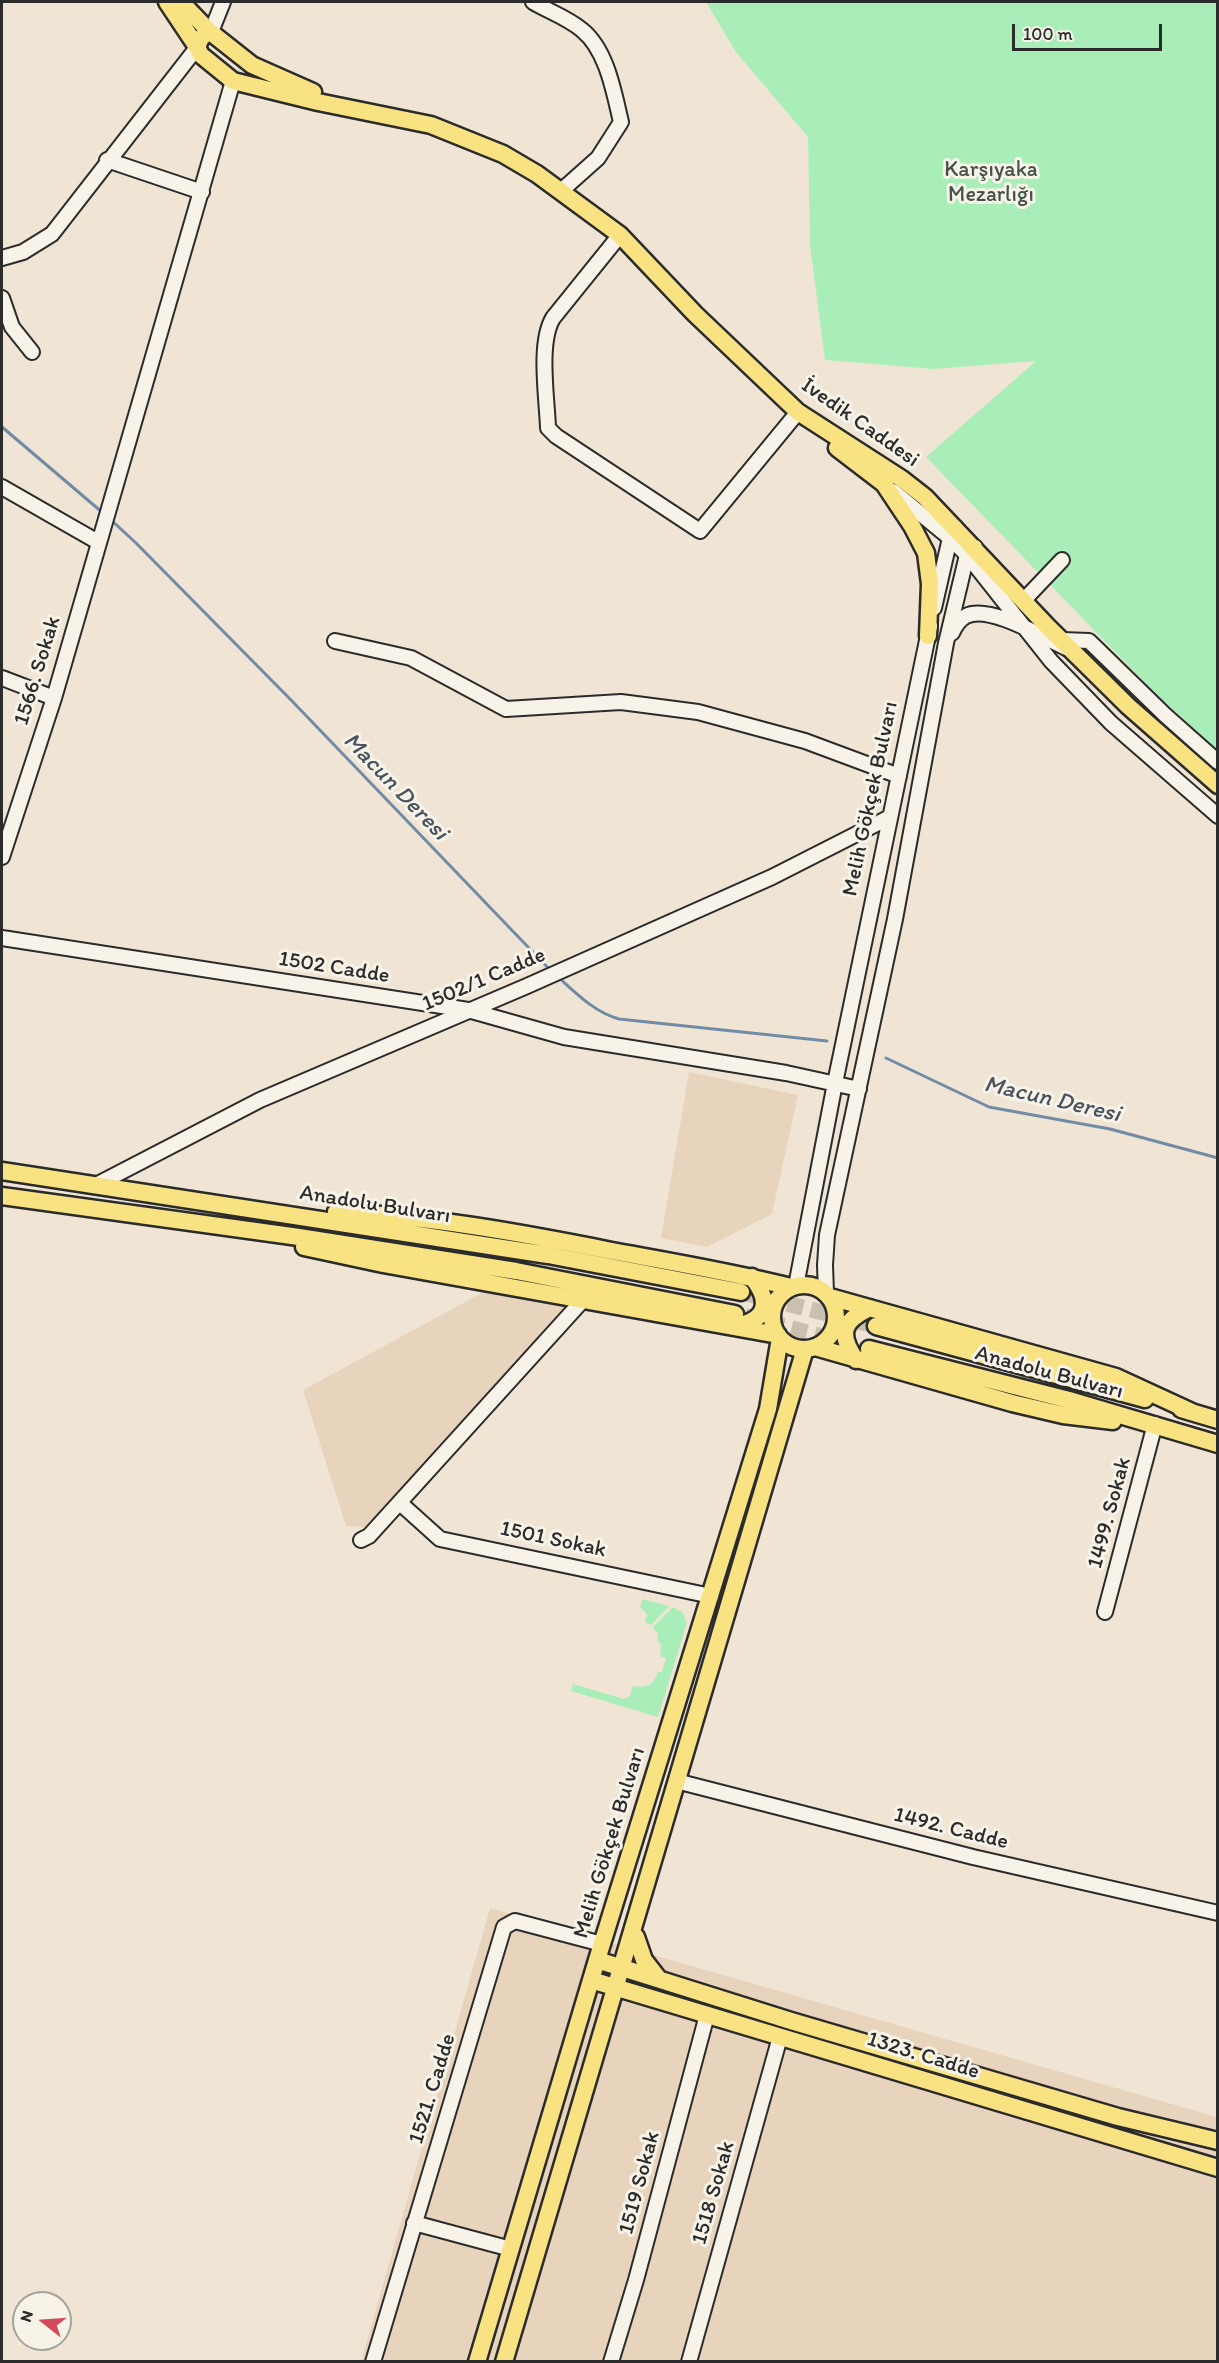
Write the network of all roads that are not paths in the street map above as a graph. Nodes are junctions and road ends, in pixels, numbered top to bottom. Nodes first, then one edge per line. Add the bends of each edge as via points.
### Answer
1 (167, 2) edge
2 (181, 2) edge
3 (223, 2) edge
4 (533, 2) edge
5 (210, 32) junction
6 (197, 48) junction
7 (252, 65) junction
8 (237, 82) junction
9 (347, 106) junction
10 (107, 160) junction
11 (561, 191) junction
12 (202, 192) junction
13 (620, 235) junction
14 (2, 258) edge
15 (2, 298) edge
16 (32, 352) dead end
17 (798, 412) junction
18 (823, 428) junction
19 (884, 484) junction
20 (2, 487) edge
21 (953, 532) junction
22 (100, 536) junction
23 (971, 551) junction
24 (1062, 560) dead end
25 (1024, 600) junction
26 (1027, 630) junction
27 (928, 636) junction
28 (335, 641) dead end
29 (946, 643) junction
30 (1068, 646) junction
31 (2, 678) edge
32 (54, 698) junction
33 (1218, 762) edge
34 (899, 776) junction
35 (1218, 785) edge
36 (1218, 816) edge
37 (890, 817) junction
38 (2, 857) edge
39 (2, 938) edge
40 (468, 1010) junction
41 (835, 1083) junction
42 (859, 1089) junction
43 (2, 1171) edge
44 (96, 1185) junction
45 (2, 1196) edge
46 (281, 1213) junction
47 (264, 1232) junction
48 (752, 1277) junction
49 (793, 1286) junction
50 (741, 1292) tunnel mouth
51 (828, 1295) junction
52 (583, 1300) junction
53 (870, 1308) junction
54 (734, 1320) junction
55 (876, 1326) tunnel mouth
56 (779, 1337) junction
57 (810, 1348) junction
58 (863, 1354) junction
59 (1192, 1412) junction
60 (1218, 1420) edge
61 (1151, 1423) junction
62 (1218, 1444) edge
63 (400, 1503) junction
64 (361, 1540) dead end
65 (711, 1596) junction
66 (1105, 1612) dead end
67 (676, 1780) junction
68 (1218, 1913) edge
69 (632, 1933) junction
70 (599, 1952) junction
71 (621, 1967) junction
72 (659, 1979) junction
73 (591, 1980) junction
74 (615, 1988) junction
75 (707, 2015) junction
76 (780, 2037) junction
77 (1129, 2120) junction
78 (1196, 2134) junction
79 (1123, 2139) junction
80 (1218, 2141) edge
81 (1187, 2159) junction
82 (1218, 2168) edge
83 (414, 2223) junction
84 (511, 2249) junction
85 (373, 2361) edge
86 (477, 2361) edge
87 (504, 2361) edge
88 (611, 2361) edge
89 (688, 2361) edge

1 - 6 main road, İvedik Caddesi
2 - 5 main road, İvedik Caddesi
3 - 5 street
4 - 11 street via 581,29 591,40 613,89 621,122 598,158
5 - 6 main road via 201,38
5 - 7 main road, İvedik Caddesi
6 - 8 main road, İvedik Caddesi
6 - 10 street
7 - 8 main road via 251,73
7 - 9 main road, İvedik Caddesi
8 - 9 main road, İvedik Caddesi
8 - 12 street, 1566. Sokak
9 - 11 main road, İvedik Caddesi via 431,124 502,154
10 - 12 street
10 - 14 street via 52,234 23,252
11 - 13 main road, İvedik Caddesi
12 - 22 street, 1566. Sokak
13 - 17 main road, İvedik Caddesi via 695,314
13 - 17 street via 547,330 548,428 556,436 700,531
15 - 16 street via 12,327
17 - 18 main road, İvedik Caddesi
18 - 19 main road via 837,448
18 - 21 main road, İvedik Caddesi via 925,497
19 - 21 street
19 - 27 main road via 926,553 930,584
20 - 22 street
21 - 23 main road, İvedik Caddesi
21 - 27 street, Melih Gökçek Bulvarı
22 - 32 street, 1566. Sokak
23 - 25 main road, İvedik Caddesi
23 - 26 street
23 - 29 street, Melih Gökçek Bulvarı
24 - 25 street
25 - 30 main road, İvedik Caddesi
26 - 29 street via 1001,618 968,615 958,622
26 - 30 street
26 - 36 street via 1111,723
27 - 34 street, Melih Gökçek Bulvarı
28 - 34 street via 411,658 506,709 621,702 698,712 805,741
29 - 42 street, Melih Gökçek Bulvarı
30 - 33 street via 1089,641
30 - 35 main road, İvedik Caddesi via 1128,706
31 - 32 street
32 - 38 street, 1566. Sokak
34 - 37 street, Melih Gökçek Bulvarı
37 - 40 street, 1502/1 Cadde via 772,877
37 - 41 street, Melih Gökçek Bulvarı
39 - 40 street, 1502 Cadde
40 - 41 street, 1502 Cadde via 564,1037
40 - 44 street, 1502/1 Cadde via 260,1100
41 - 42 street
41 - 49 street, Melih Gökçek Bulvarı
42 - 51 street, Melih Gökçek Bulvarı via 827,1235
43 - 44 main road, Anadolu Bulvarı
44 - 46 main road, Anadolu Bulvarı
45 - 47 main road, Anadolu Bulvarı
46 - 48 main road via 394,1215
46 - 50 main road, Anadolu Bulvarı via 548,1255
47 - 52 main road via 314,1250
47 - 54 main road, Anadolu Bulvarı via 549,1277
48 - 49 main road
48 - 54 main road via 764,1296 764,1308 752,1323
49 - 51 main road via 806,1284
49 - 56 main road via 773,1308
51 - 53 main road
51 - 57 main road via 834,1306 834,1326 830,1335
52 - 54 main road
52 - 63 street
53 - 58 main road via 846,1324 844,1336 848,1349
53 - 59 main road via 1116,1377
54 - 56 main road
55 - 59 main road, Anadolu Bulvarı
56 - 57 main road via 787,1344
56 - 65 main road, Melih Gökçek Bulvarı via 768,1409
57 - 58 main road, Anadolu Bulvarı
57 - 67 main road, Melih Gökçek Bulvarı
58 - 61 main road, Anadolu Bulvarı
59 - 60 main road, Anadolu Bulvarı
61 - 62 main road, Anadolu Bulvarı
61 - 66 street, 1499. Sokak
63 - 64 street
63 - 65 street, 1501 Sokak via 440,1539
65 - 70 main road, Melih Gökçek Bulvarı
67 - 68 street, 1492. Cadde via 973,1857
67 - 69 main road, Melih Gökçek Bulvarı
69 - 71 main road, Melih Gökçek Bulvarı
69 - 72 main road via 644,1960
70 - 71 main road
70 - 73 main road, Melih Gökçek Bulvarı
70 - 83 street, 1521. Cadde via 515,1921 504,1927
71 - 72 main road
71 - 74 main road, Melih Gökçek Bulvarı
72 - 77 main road
73 - 74 main road, 1323. Cadde
73 - 84 main road, Melih Gökçek Bulvarı
74 - 75 main road, 1323. Cadde
74 - 87 main road, Melih Gökçek Bulvarı
75 - 76 main road, 1323. Cadde
75 - 88 street, 1519 Sokak
76 - 79 main road, 1323. Cadde
76 - 89 street, 1518 Sokak
77 - 78 main road
77 - 79 main road
78 - 80 main road
78 - 81 main road via 1199,2143
79 - 81 main road, 1323. Cadde
81 - 82 main road, 1323. Cadde
83 - 84 street
83 - 85 street, 1521. Cadde
84 - 86 main road, Melih Gökçek Bulvarı

